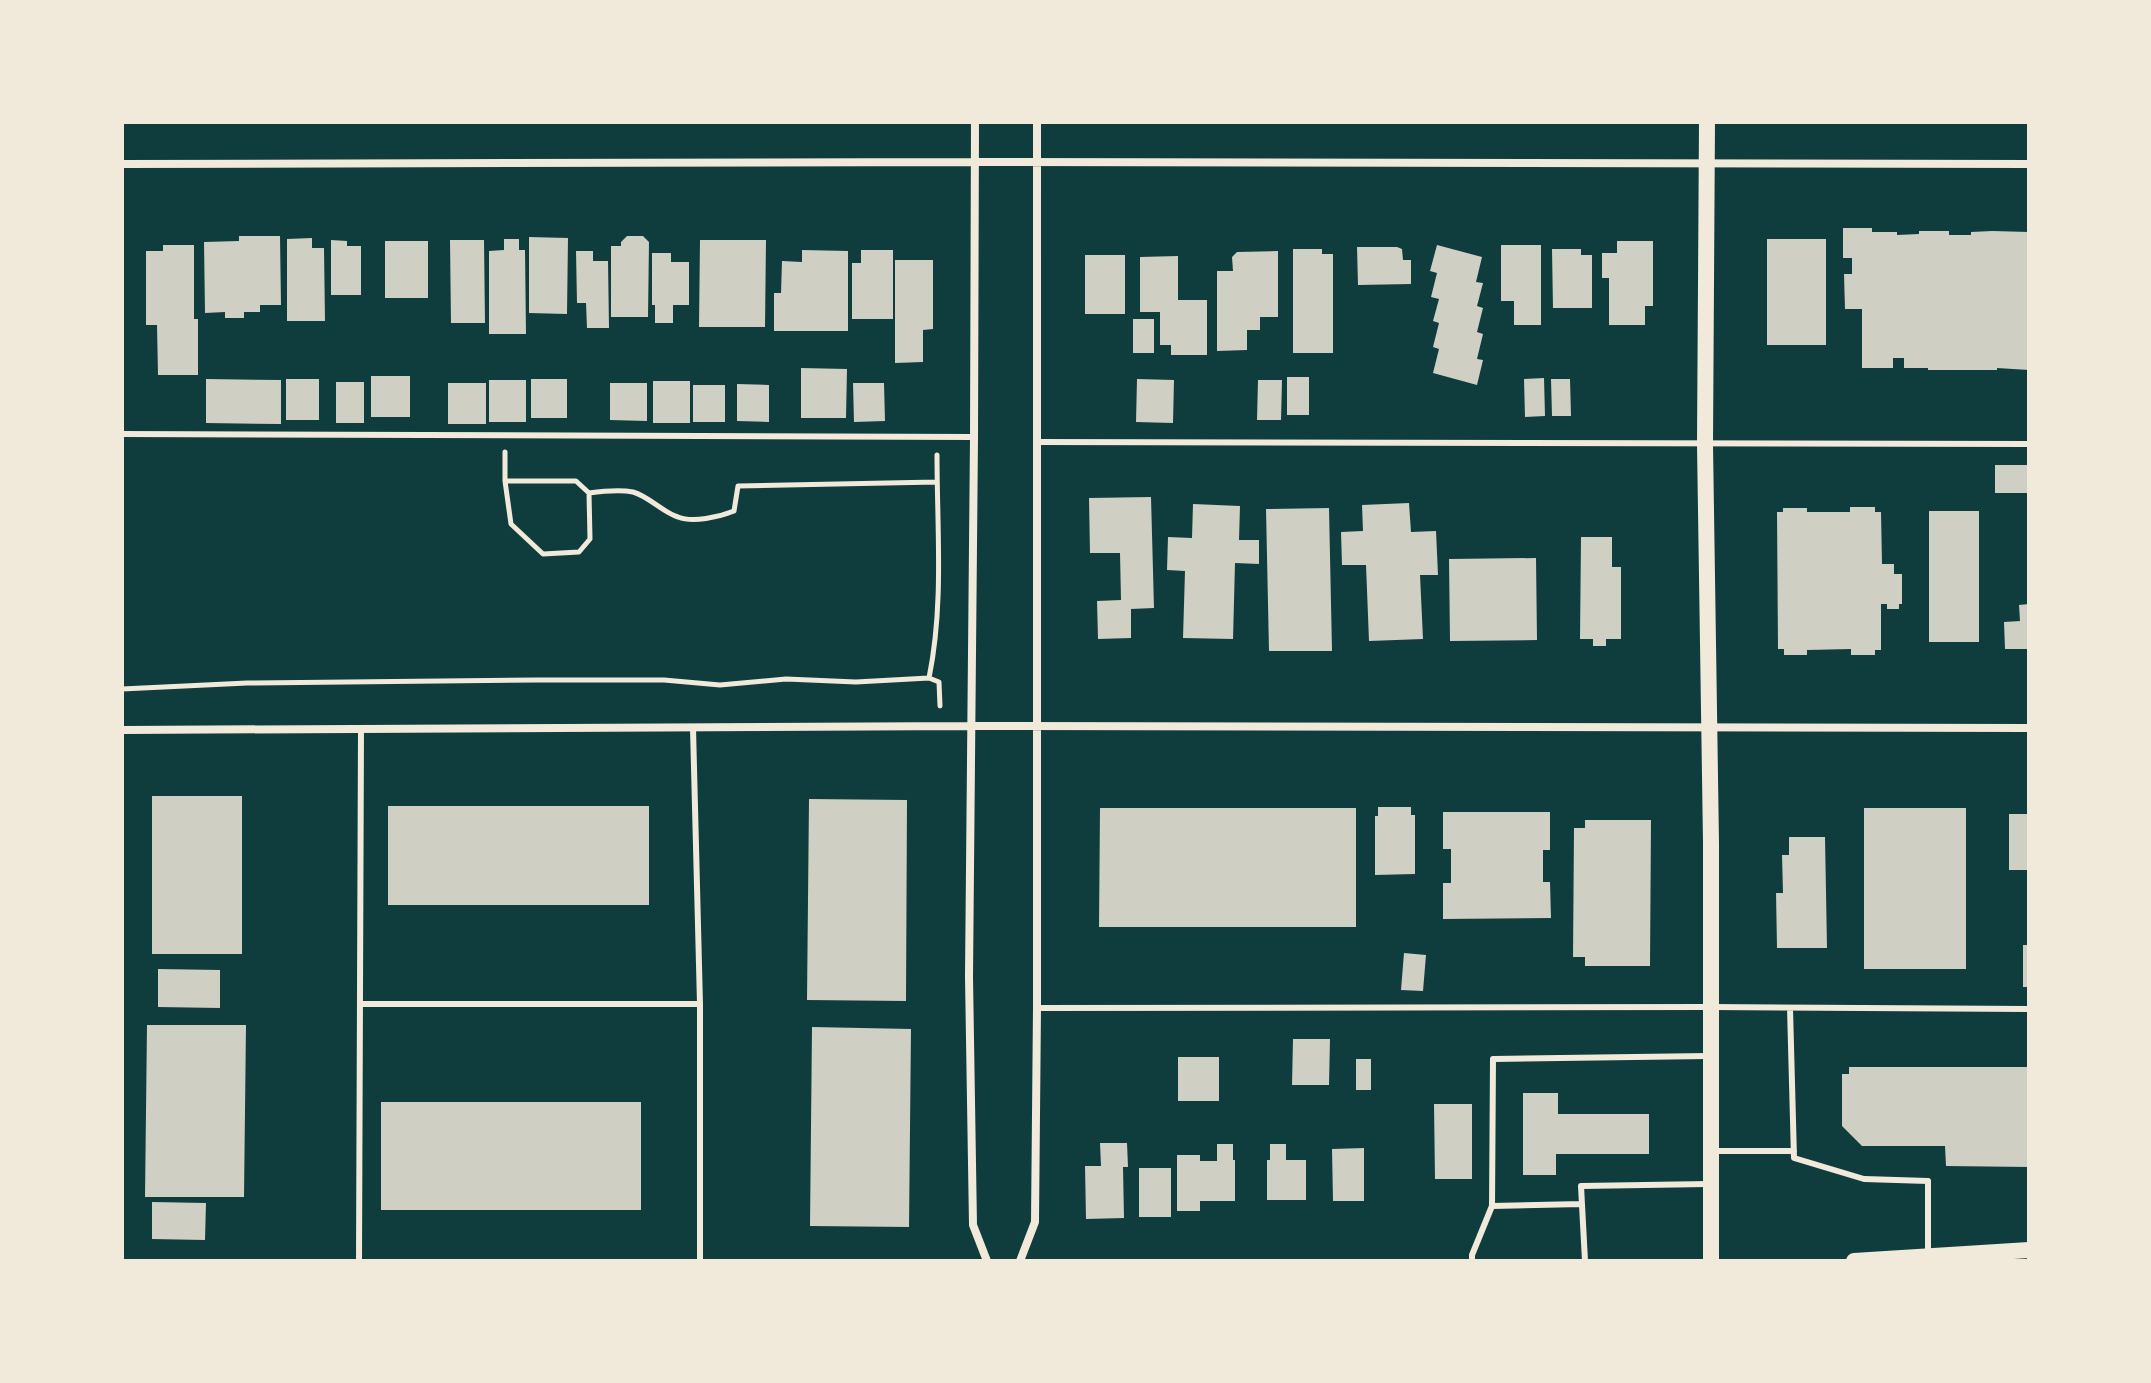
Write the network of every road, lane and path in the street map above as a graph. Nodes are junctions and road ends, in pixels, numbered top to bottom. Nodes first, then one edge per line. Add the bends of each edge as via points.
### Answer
1 (975, 122) edge
2 (1037, 122) edge
3 (1707, 122) edge
4 (975, 162) junction
5 (1037, 163) junction
6 (122, 164) edge
7 (1708, 164) junction
8 (2029, 164) edge
9 (122, 434) edge
10 (504, 435) junction
11 (938, 437) junction
12 (974, 437) junction
13 (1037, 442) junction
14 (1705, 444) junction
15 (2029, 444) edge
16 (505, 481) junction
17 (937, 482) junction
18 (589, 493) junction
19 (929, 678) junction
20 (122, 689) edge
21 (971, 726) junction
22 (1038, 726) junction
23 (940, 727) junction
24 (361, 728) junction
25 (693, 728) junction
26 (1710, 728) junction
27 (2029, 728) edge
28 (122, 730) edge
29 (361, 1004) junction
30 (700, 1004) junction
31 (1710, 1007) junction
32 (1037, 1008) junction
33 (1790, 1008) junction
34 (2029, 1009) edge
35 (1711, 1056) junction
36 (1711, 1151) junction
37 (1794, 1151) junction
38 (1712, 1184) junction
39 (1582, 1204) junction
40 (1492, 1206) junction
41 (2029, 1250) edge
42 (1928, 1256) junction
43 (359, 1261) edge
44 (700, 1261) edge
45 (987, 1261) edge
46 (1020, 1261) edge
47 (1472, 1261) edge
48 (1585, 1261) edge
49 (1711, 1261) edge
50 (1854, 1261) edge

1 - 4 street
2 - 5 street
3 - 7 main road
4 - 5 street
4 - 6 street
4 - 12 street
5 - 7 street
5 - 13 street
7 - 8 street
7 - 14 main road
9 - 10 lane
10 - 11 lane
10 - 16 path
11 - 12 lane
11 - 17 path
12 - 21 street
13 - 14 lane
13 - 22 street
14 - 15 lane
14 - 26 main road
16 - 18 path via 576,481
16 - 18 path via 511,524 543,554 579,552 590,539
17 - 18 path via 738,486 734,511 700,518 679,518 633,492
17 - 19 path via 935,647
19 - 20 path via 720,685 664,680 247,683
19 - 23 path via 939,682
21 - 22 street
21 - 23 street
21 - 45 street via 973,1225
22 - 26 street
22 - 32 street
23 - 25 street
24 - 25 street
24 - 28 street
24 - 29 lane
25 - 30 lane
26 - 27 street
26 - 31 main road
29 - 30 lane
29 - 43 lane
30 - 44 lane
31 - 32 lane
31 - 33 lane
31 - 35 main road
32 - 46 street via 1035,1222
33 - 34 lane
33 - 37 lane
35 - 36 main road
35 - 40 lane via 1493,1059
36 - 37 lane
36 - 38 main road
37 - 42 lane via 1794,1158 1864,1179 1928,1181
38 - 39 lane via 1581,1186
38 - 49 main road
39 - 40 lane
39 - 48 lane
40 - 47 lane
41 - 42 main road
42 - 50 main road

